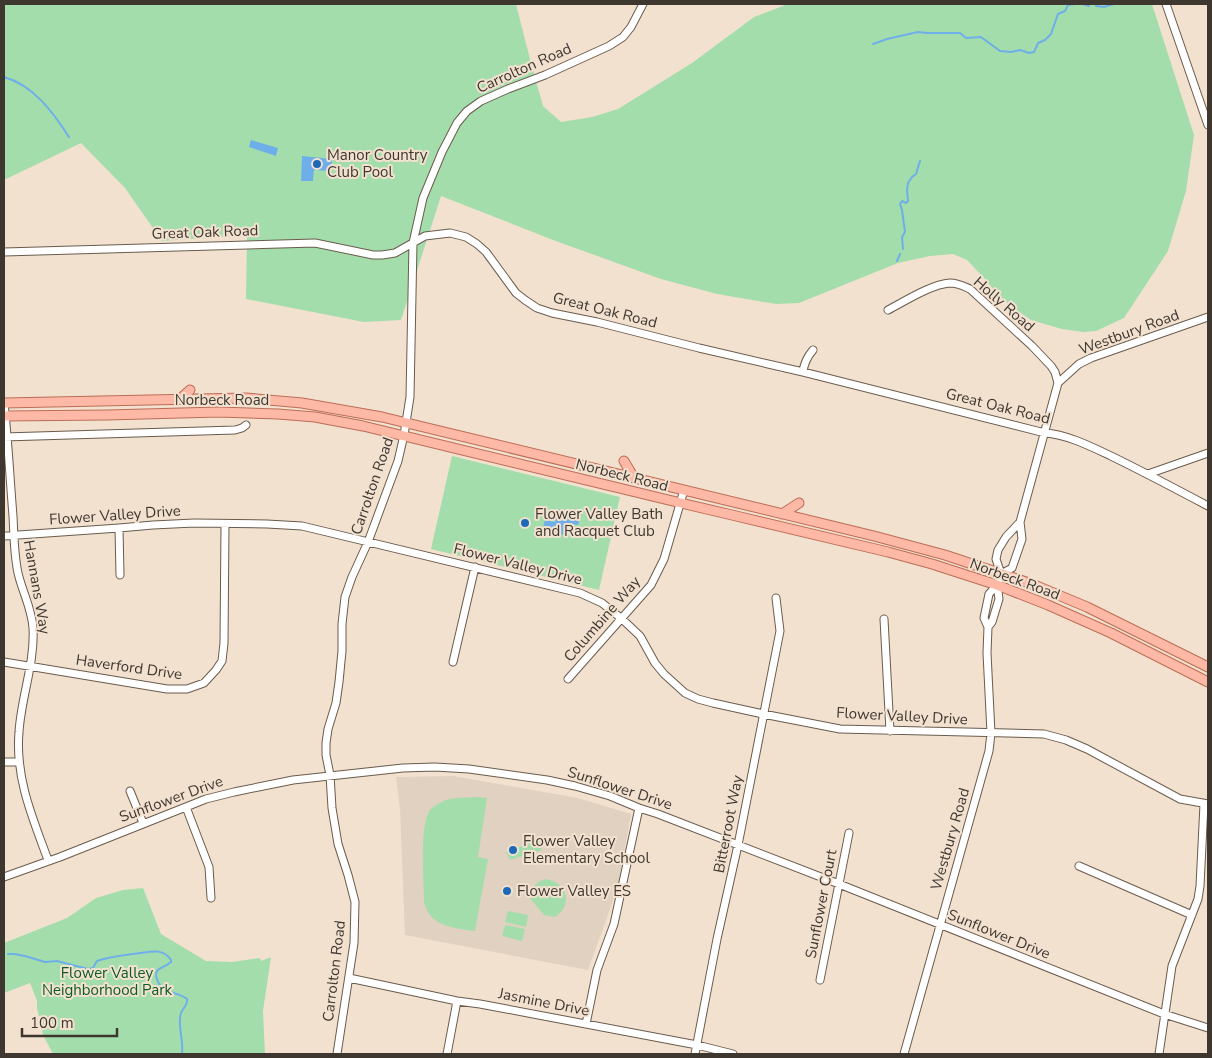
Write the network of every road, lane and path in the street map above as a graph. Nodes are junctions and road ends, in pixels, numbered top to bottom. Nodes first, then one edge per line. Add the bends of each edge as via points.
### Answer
1 (644, 4) edge
2 (1166, 4) edge
3 (1208, 125) edge
4 (413, 243) junction
5 (4, 252) edge
6 (888, 310) dead end
7 (1208, 317) edge
8 (814, 350) dead end
9 (803, 372) junction
10 (1058, 383) junction
11 (190, 390) dead end
12 (180, 399) junction
13 (4, 403) edge
14 (5, 416) edge
15 (406, 423) junction
16 (246, 425) dead end
17 (1045, 432) junction
18 (404, 435) junction
19 (5, 437) edge
20 (1208, 453) edge
21 (624, 461) dead end
22 (1148, 474) junction
23 (634, 478) junction
24 (684, 490) junction
25 (799, 503) dead end
26 (681, 504) junction
27 (1208, 506) edge
28 (782, 514) junction
29 (1020, 522) junction
30 (226, 524) junction
31 (118, 528) junction
32 (4, 536) edge
33 (14, 536) junction
34 (368, 542) junction
35 (475, 568) junction
36 (1001, 574) junction
37 (120, 575) dead end
38 (997, 585) junction
39 (776, 598) dead end
40 (622, 619) junction
41 (884, 619) dead end
42 (4, 662) edge
43 (453, 662) dead end
44 (29, 666) junction
45 (1208, 667) edge
46 (568, 679) dead end
47 (1208, 682) edge
48 (763, 714) junction
49 (890, 731) junction
50 (991, 733) junction
51 (4, 762) edge
52 (19, 762) junction
53 (330, 775) junction
54 (130, 791) dead end
55 (1206, 804) edge
56 (186, 807) junction
57 (639, 808) junction
58 (142, 823) junction
59 (848, 833) dead end
60 (738, 845) junction
61 (48, 860) junction
62 (1079, 866) dead end
63 (4, 877) edge
64 (839, 884) junction
65 (211, 898) dead end
66 (1192, 915) junction
67 (940, 925) junction
68 (349, 978) junction
69 (820, 980) dead end
70 (457, 1001) junction
71 (1164, 1014) junction
72 (586, 1024) junction
73 (1208, 1028) edge
74 (697, 1046) junction
75 (337, 1054) edge
76 (447, 1054) edge
77 (695, 1054) edge
78 (733, 1054) edge
79 (904, 1054) edge
80 (1159, 1054) edge

1 - 4 street, Carrolton Road via 623,37 609,46 467,110 440,156 423,198
2 - 3 street
4 - 5 street, Great Oak Road via 382,255 315,243
4 - 9 street, Great Oak Road via 425,236 450,233 466,238 486,252 525,300 552,313
4 - 15 street, Carrolton Road via 410,397
6 - 10 street, Holly Road via 933,287 960,284 970,289 1032,346 1051,366
7 - 10 street, Westbury Road via 1092,358
8 - 9 street via 808,356
9 - 17 street, Great Oak Road
10 - 17 street, Westbury Road
11 - 12 main road
12 - 13 main road, Norbeck Road
12 - 15 main road, Norbeck Road via 246,398 302,403
13 - 14 street, Hannans Way
14 - 18 main road, Norbeck Road via 278,414
14 - 19 street, Hannans Way
15 - 18 street, Carrolton Road
15 - 23 main road, Norbeck Road
16 - 19 street, Norbeck Road via 234,430
17 - 22 street, Great Oak Road via 1086,444
17 - 29 street, Westbury Road
18 - 26 main road, Norbeck Road
18 - 34 street, Carrolton Road via 398,461
19 - 33 street, Hannans Way
20 - 22 street
21 - 23 main road
22 - 27 street, Great Oak Road
23 - 24 main road, Norbeck Road
24 - 26 street, Columbine Way
24 - 28 main road, Norbeck Road
25 - 28 main road
26 - 38 main road, Norbeck Road via 888,552
26 - 40 street, Columbine Way via 655,577
28 - 36 main road, Norbeck Road via 945,555
29 - 36 street, Westbury Road via 1022,539 1012,568
29 - 36 street, Westbury Road via 998,550 996,559
30 - 31 street, Flower Valley Drive
30 - 34 street, Flower Valley Drive via 302,526
30 - 44 street, Haverford Drive via 222,661 204,683 187,689 167,688
31 - 33 street, Flower Valley Drive
31 - 37 street
32 - 33 street, Flower Valley Drive
33 - 44 street, Hannans Way via 18,573 33,625
34 - 35 street, Flower Valley Drive
34 - 53 street, Carrolton Road via 345,597 339,682 326,743
35 - 40 street, Flower Valley Drive via 580,593 602,603
35 - 43 street
36 - 38 street, Westbury Road
36 - 45 main road, Norbeck Road via 1086,607
38 - 47 main road, Norbeck Road via 1111,633
38 - 50 street, Westbury Road via 989,594 984,618 988,627
39 - 48 street, Bitterroot Way via 780,631
40 - 46 street, Columbine Way
40 - 48 street, Flower Valley Drive via 640,636 659,668 686,693 698,699
41 - 49 street
42 - 44 street, Haverford Drive
44 - 52 street, Hannans Way via 22,702
48 - 49 street, Flower Valley Drive via 840,728
48 - 60 street, Bitterroot Way
49 - 50 street, Flower Valley Drive
50 - 55 street, Flower Valley Drive via 1044,734 1066,740 1170,795
50 - 67 street, Westbury Road via 989,751
51 - 52 street
52 - 61 street, Hannans Way via 27,802
53 - 56 street, Sunflower Drive via 234,792
53 - 57 street, Sunflower Drive via 402,768 469,769 575,786
53 - 68 street, Carrolton Road via 338,844 355,902
54 - 58 street
55 - 66 street via 1200,886
56 - 58 street, Sunflower Drive
56 - 65 street via 209,867
57 - 60 street, Sunflower Drive
57 - 72 street via 614,924 597,970
58 - 61 street, Sunflower Drive
59 - 64 street, Sunflower Court
60 - 64 street, Sunflower Drive
60 - 74 street, Bitterroot Way
61 - 63 street, Sunflower Drive
62 - 66 street
64 - 67 street, Sunflower Drive
64 - 69 street, Sunflower Court
66 - 71 street via 1172,966
67 - 71 street, Sunflower Drive
67 - 79 street, Westbury Road
68 - 70 street, Jasmine Drive
68 - 75 street, Carrolton Road
70 - 72 street, Jasmine Drive
70 - 76 street
71 - 73 street, Sunflower Drive
71 - 80 street
72 - 74 street, Jasmine Drive
74 - 77 street, Bitterroot Way
74 - 78 street, Jasmine Drive

